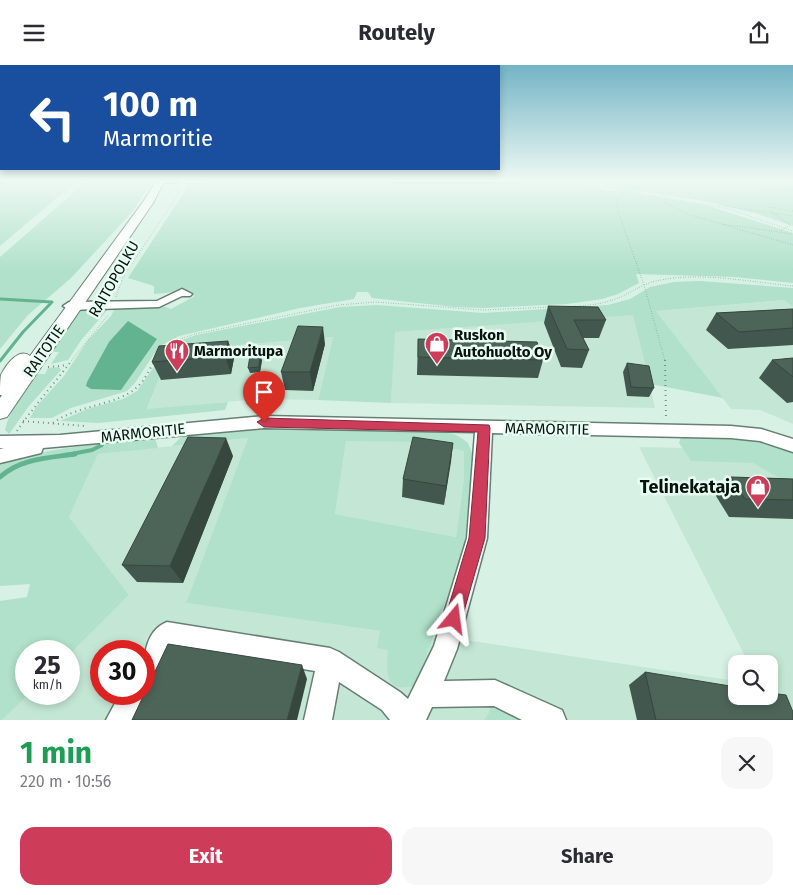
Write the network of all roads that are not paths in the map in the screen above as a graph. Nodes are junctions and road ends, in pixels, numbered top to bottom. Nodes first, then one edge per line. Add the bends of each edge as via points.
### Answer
1 (143, 211) edge
2 (186, 294) dead end
3 (71, 306) junction
4 (0, 389) edge
5 (0, 412) edge
6 (484, 428) junction
7 (60, 441) junction
8 (5, 442) edge
9 (793, 446) edge
10 (0, 456) edge
11 (155, 655) edge
12 (330, 661) junction
13 (424, 694) junction
14 (128, 705) edge
15 (120, 720) edge
16 (318, 720) edge
17 (408, 720) edge
18 (412, 720) edge
19 (552, 720) edge

1 - 3 main road, RAITOTIE
2 - 3 street via 182,292 159,304
3 - 4 main road, RAITOTIE via 47,327
3 - 5 main road, RAITOTIE
6 - 7 street, MARMORITIE via 264,422
6 - 9 street, MARMORITIE via 731,432 761,435
6 - 13 street via 477,538 445,649
7 - 8 street, MARMORITIE
7 - 10 street, MARMORITIE
11 - 12 street via 166,634
12 - 16 street
12 - 17 street via 391,701
13 - 18 street
13 - 19 street via 495,693
14 - 15 street

